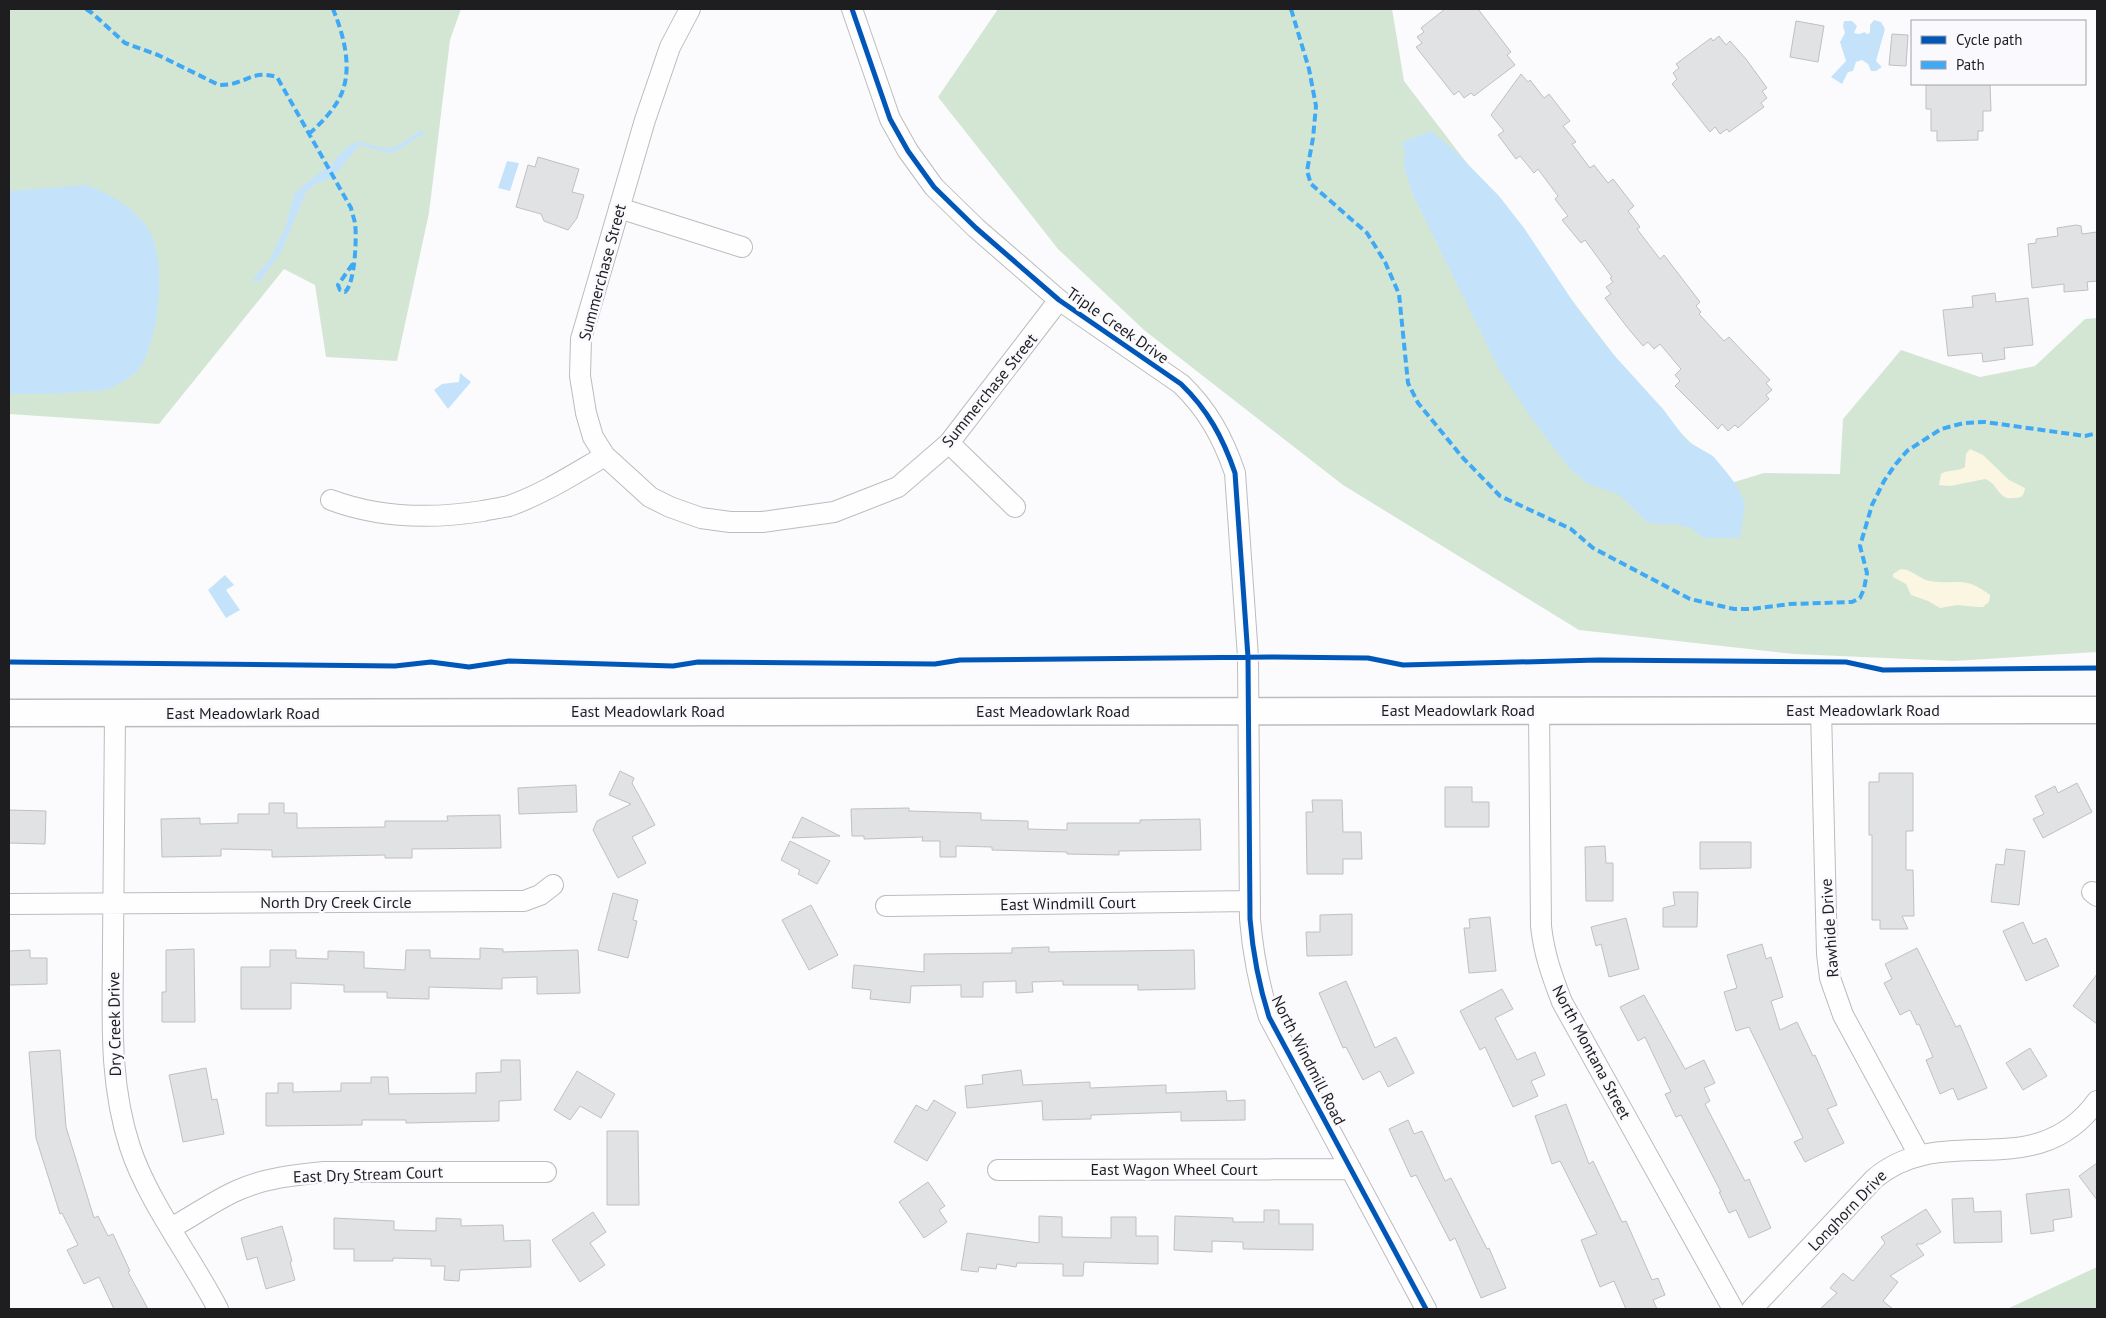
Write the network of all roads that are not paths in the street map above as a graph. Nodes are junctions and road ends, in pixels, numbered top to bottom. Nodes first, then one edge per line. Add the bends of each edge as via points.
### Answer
1 (690, 9) edge
2 (852, 9) edge
3 (619, 208) junction
4 (742, 247) dead end
5 (1059, 300) junction
6 (949, 443) junction
7 (605, 456) junction
8 (331, 500) dead end
9 (1015, 507) dead end
10 (1249, 710) junction
11 (1538, 710) junction
12 (1821, 710) junction
13 (2097, 710) edge
14 (9, 714) edge
15 (115, 714) junction
16 (553, 885) dead end
17 (1250, 901) junction
18 (113, 903) junction
19 (9, 904) edge
20 (886, 906) dead end
21 (2097, 1101) edge
22 (1919, 1154) junction
23 (1351, 1169) junction
24 (998, 1170) dead end
25 (546, 1172) dead end
26 (172, 1228) junction
27 (218, 1309) edge
28 (1426, 1309) edge
29 (1733, 1309) edge
30 (1752, 1309) edge

1 - 3 street, Summerchase Street via 670,47
2 - 5 street, Triple Creek Drive via 890,119 908,152 934,187
3 - 4 street
3 - 7 street, Summerchase Street via 581,339 580,376 586,413 593,437
5 - 6 street, Summerchase Street
5 - 10 street, Triple Creek Drive via 1181,384 1213,421 1227,449 1235,473
6 - 7 street, Summerchase Street via 898,487 834,512 762,522 701,518 670,507 650,497
6 - 9 street
7 - 8 street via 508,506 458,515 392,514 354,509
10 - 11 main road, East Meadowlark Road
10 - 15 main road, East Meadowlark Road
10 - 17 street, North Windmill Road
11 - 12 main road, East Meadowlark Road
11 - 29 street, North Montana Street via 1541,926 1550,973 1562,1002
12 - 13 main road, East Meadowlark Road
12 - 22 street, Rawhide Drive via 1830,978 1844,1015
14 - 15 main road, East Meadowlark Road
15 - 18 street, Dry Creek Drive
16 - 18 street, North Dry Creek Circle via 524,901
17 - 20 street, East Windmill Court
17 - 23 street, North Windmill Road via 1253,958 1269,1017
18 - 19 street, North Dry Creek Circle
18 - 26 street, Dry Creek Drive via 112,1050 120,1115 145,1183
21 - 22 street, Longhorn Drive via 2079,1122 2044,1142 2018,1149
22 - 30 street, Longhorn Drive via 1894,1164 1874,1179
23 - 24 street, East Wagon Wheel Court
23 - 28 street, North Windmill Road
25 - 26 street, East Dry Stream Court via 324,1172 294,1175 236,1191
26 - 27 street, Dry Creek Drive

